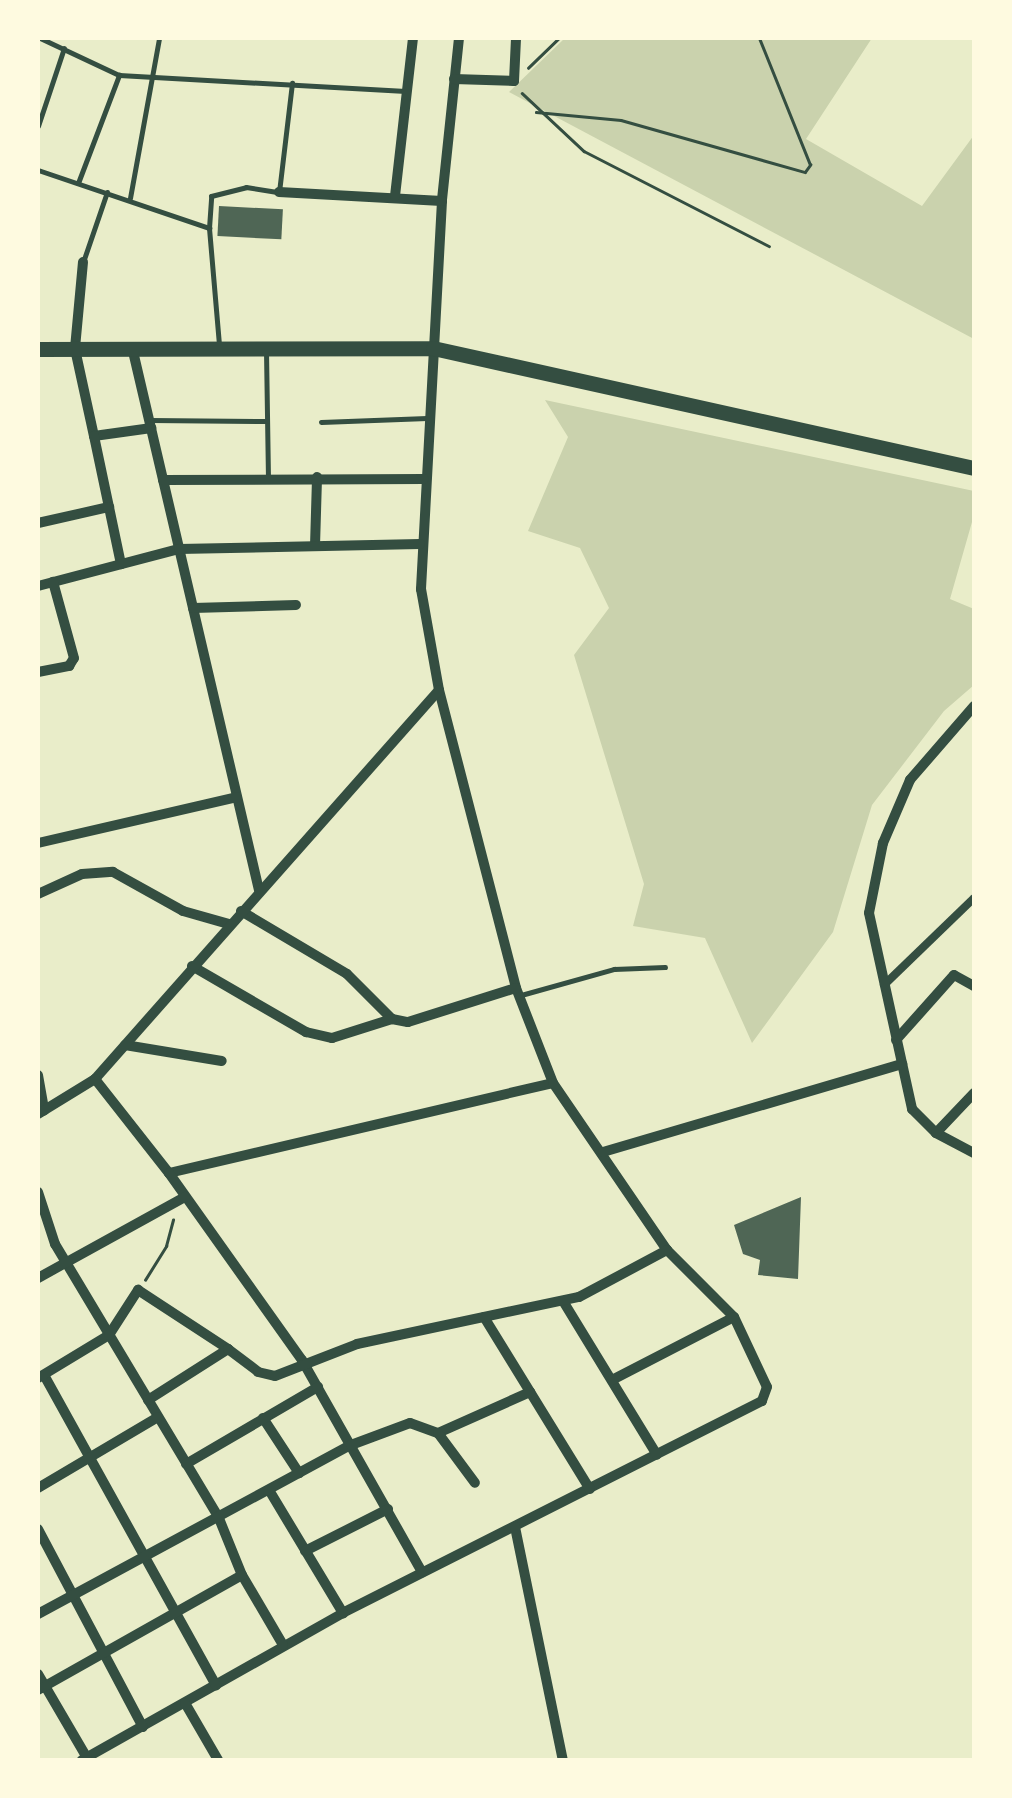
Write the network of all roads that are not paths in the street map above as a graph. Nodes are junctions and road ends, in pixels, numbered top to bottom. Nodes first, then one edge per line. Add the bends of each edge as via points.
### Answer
1 (41, 38) edge
2 (160, 38) edge
3 (412, 38) edge
4 (459, 38) edge
5 (516, 38) edge
6 (64, 48) junction
7 (119, 75) junction
8 (454, 79) junction
9 (154, 80) junction
10 (292, 83) junction
11 (406, 91) junction
12 (38, 126) edge
13 (38, 170) edge
14 (78, 183) junction
15 (107, 192) junction
16 (279, 192) junction
17 (394, 196) junction
18 (130, 198) junction
19 (442, 201) junction
20 (208, 228) junction
21 (83, 262) joint
22 (266, 346) junction
23 (220, 347) junction
24 (132, 348) junction
25 (433, 348) junction
26 (38, 349) edge
27 (75, 349) junction
28 (428, 418) junction
29 (267, 421) junction
30 (320, 422) dead end
31 (150, 424) junction
32 (94, 436) junction
33 (974, 468) edge
34 (316, 477) junction
35 (268, 478) junction
36 (424, 479) junction
37 (163, 480) junction
38 (109, 507) junction
39 (38, 523) edge
40 (420, 544) junction
41 (315, 546) junction
42 (179, 549) junction
43 (121, 564) junction
44 (53, 582) junction
45 (38, 586) edge
46 (296, 605) dead end
47 (193, 608) junction
48 (38, 672) edge
49 (439, 690) junction
50 (974, 706) edge
51 (237, 797) junction
52 (38, 843) edge
53 (259, 890) junction
54 (38, 894) edge
55 (974, 898) edge
56 (241, 910) junction
57 (229, 924) junction
58 (192, 966) junction
59 (665, 967) dead end
60 (974, 986) edge
61 (881, 988) junction
62 (517, 992) junction
63 (392, 1019) junction
64 (896, 1040) junction
65 (125, 1044) junction
66 (222, 1061) dead end
67 (902, 1064) junction
68 (38, 1075) edge
69 (95, 1079) junction
70 (553, 1083) junction
71 (974, 1093) edge
72 (41, 1112) edge
73 (936, 1133) junction
74 (603, 1152) junction
75 (974, 1153) edge
76 (169, 1173) junction
77 (38, 1192) edge
78 (184, 1196) junction
79 (667, 1250) junction
80 (65, 1261) junction
81 (38, 1278) edge
82 (563, 1301) junction
83 (484, 1316) junction
84 (734, 1316) junction
85 (110, 1336) junction
86 (228, 1349) junction
87 (302, 1360) junction
88 (41, 1377) edge
89 (612, 1380) junction
90 (318, 1387) junction
91 (530, 1392) junction
92 (148, 1400) junction
93 (158, 1417) junction
94 (263, 1418) junction
95 (438, 1433) junction
96 (350, 1445) junction
97 (657, 1455) junction
98 (90, 1456) junction
99 (186, 1464) junction
100 (299, 1473) junction
101 (475, 1484) dead end
102 (38, 1488) edge
103 (590, 1489) junction
104 (268, 1490) junction
105 (388, 1509) junction
106 (218, 1516) junction
107 (515, 1527) junction
108 (38, 1529) edge
109 (305, 1551) junction
110 (144, 1555) junction
111 (422, 1572) junction
112 (242, 1575) junction
113 (74, 1593) junction
114 (38, 1614) edge
115 (343, 1614) junction
116 (173, 1616) junction
117 (283, 1645) junction
118 (103, 1654) junction
119 (38, 1674) edge
120 (216, 1686) junction
121 (40, 1688) edge
122 (185, 1703) junction
123 (144, 1727) junction
124 (84, 1759) edge
125 (218, 1760) edge
126 (563, 1760) edge

1 - 6 lane
2 - 9 lane
3 - 11 street
4 - 8 street
5 - 8 street via 514,81
6 - 7 lane
6 - 12 lane
7 - 9 lane
7 - 14 lane
8 - 19 street
9 - 10 lane
9 - 18 lane
10 - 11 lane
10 - 16 lane
11 - 17 street
13 - 14 lane
14 - 15 lane
15 - 18 lane
15 - 21 lane
16 - 17 street
16 - 20 lane via 246,187 211,196
17 - 19 street
18 - 20 lane
19 - 25 street
20 - 23 lane
21 - 27 street
22 - 23 main road
22 - 25 main road
22 - 29 lane
23 - 24 main road
24 - 27 main road
24 - 31 street
25 - 28 street
25 - 33 main road
26 - 27 main road
27 - 32 street
28 - 30 lane
28 - 36 street
29 - 31 lane
29 - 35 lane
31 - 32 street
31 - 37 street
32 - 38 street
34 - 35 street
34 - 36 street
34 - 41 street
35 - 37 street
36 - 40 street
37 - 42 street
38 - 39 street
38 - 43 street
40 - 41 street
40 - 49 street
41 - 42 street
42 - 43 street
42 - 47 street
43 - 44 street
44 - 45 street
44 - 48 street via 74,658 69,666
46 - 47 street
47 - 51 street
49 - 53 street
49 - 62 street
50 - 61 street via 910,780 883,844 870,914
51 - 52 street
51 - 53 street
53 - 56 street
54 - 57 street via 82,874 112,872 183,911
55 - 61 street
56 - 57 street
56 - 63 street via 347,974
57 - 58 street
58 - 63 street via 306,1032 332,1038
58 - 65 street
59 - 62 lane via 614,969
60 - 64 street via 954,975
61 - 64 street
62 - 63 street via 408,1022
62 - 70 street
64 - 67 street
65 - 66 street
65 - 69 street
67 - 73 street via 912,1109
67 - 74 street
68 - 72 street
69 - 72 street
69 - 76 street
70 - 74 street
70 - 76 street
71 - 73 street
73 - 75 street
74 - 79 street
76 - 78 street
77 - 80 street
78 - 80 street
78 - 87 street
79 - 82 street via 606,1287
79 - 84 street
80 - 81 street
80 - 85 street
82 - 83 street
82 - 89 street
83 - 87 street
83 - 91 street
84 - 89 street
84 - 97 street via 764,1372 762,1402
85 - 86 street via 138,1290
85 - 88 street
85 - 92 street
86 - 87 street via 270,1376
86 - 92 street
87 - 90 street
88 - 98 street
89 - 97 street
90 - 94 street
90 - 96 street
91 - 95 street
91 - 103 street
92 - 93 street
93 - 98 street
93 - 99 street
94 - 99 street
94 - 100 street
95 - 96 street via 410,1424
95 - 101 street
96 - 100 street
96 - 105 street
97 - 103 street
98 - 102 street
98 - 110 street
99 - 106 street
100 - 104 street
103 - 107 street
104 - 106 street
104 - 109 street
105 - 109 street
105 - 111 street
106 - 110 street
106 - 112 street
107 - 111 street
107 - 126 street
108 - 113 street
109 - 115 street
110 - 113 street
110 - 116 street
111 - 115 street
112 - 116 street
112 - 117 street
113 - 114 street
113 - 118 street
115 - 117 street
116 - 118 street
116 - 120 street
117 - 120 street
118 - 121 street
118 - 123 street
119 - 121 street
120 - 122 street
121 - 124 street
122 - 123 street
122 - 125 street
123 - 124 street

